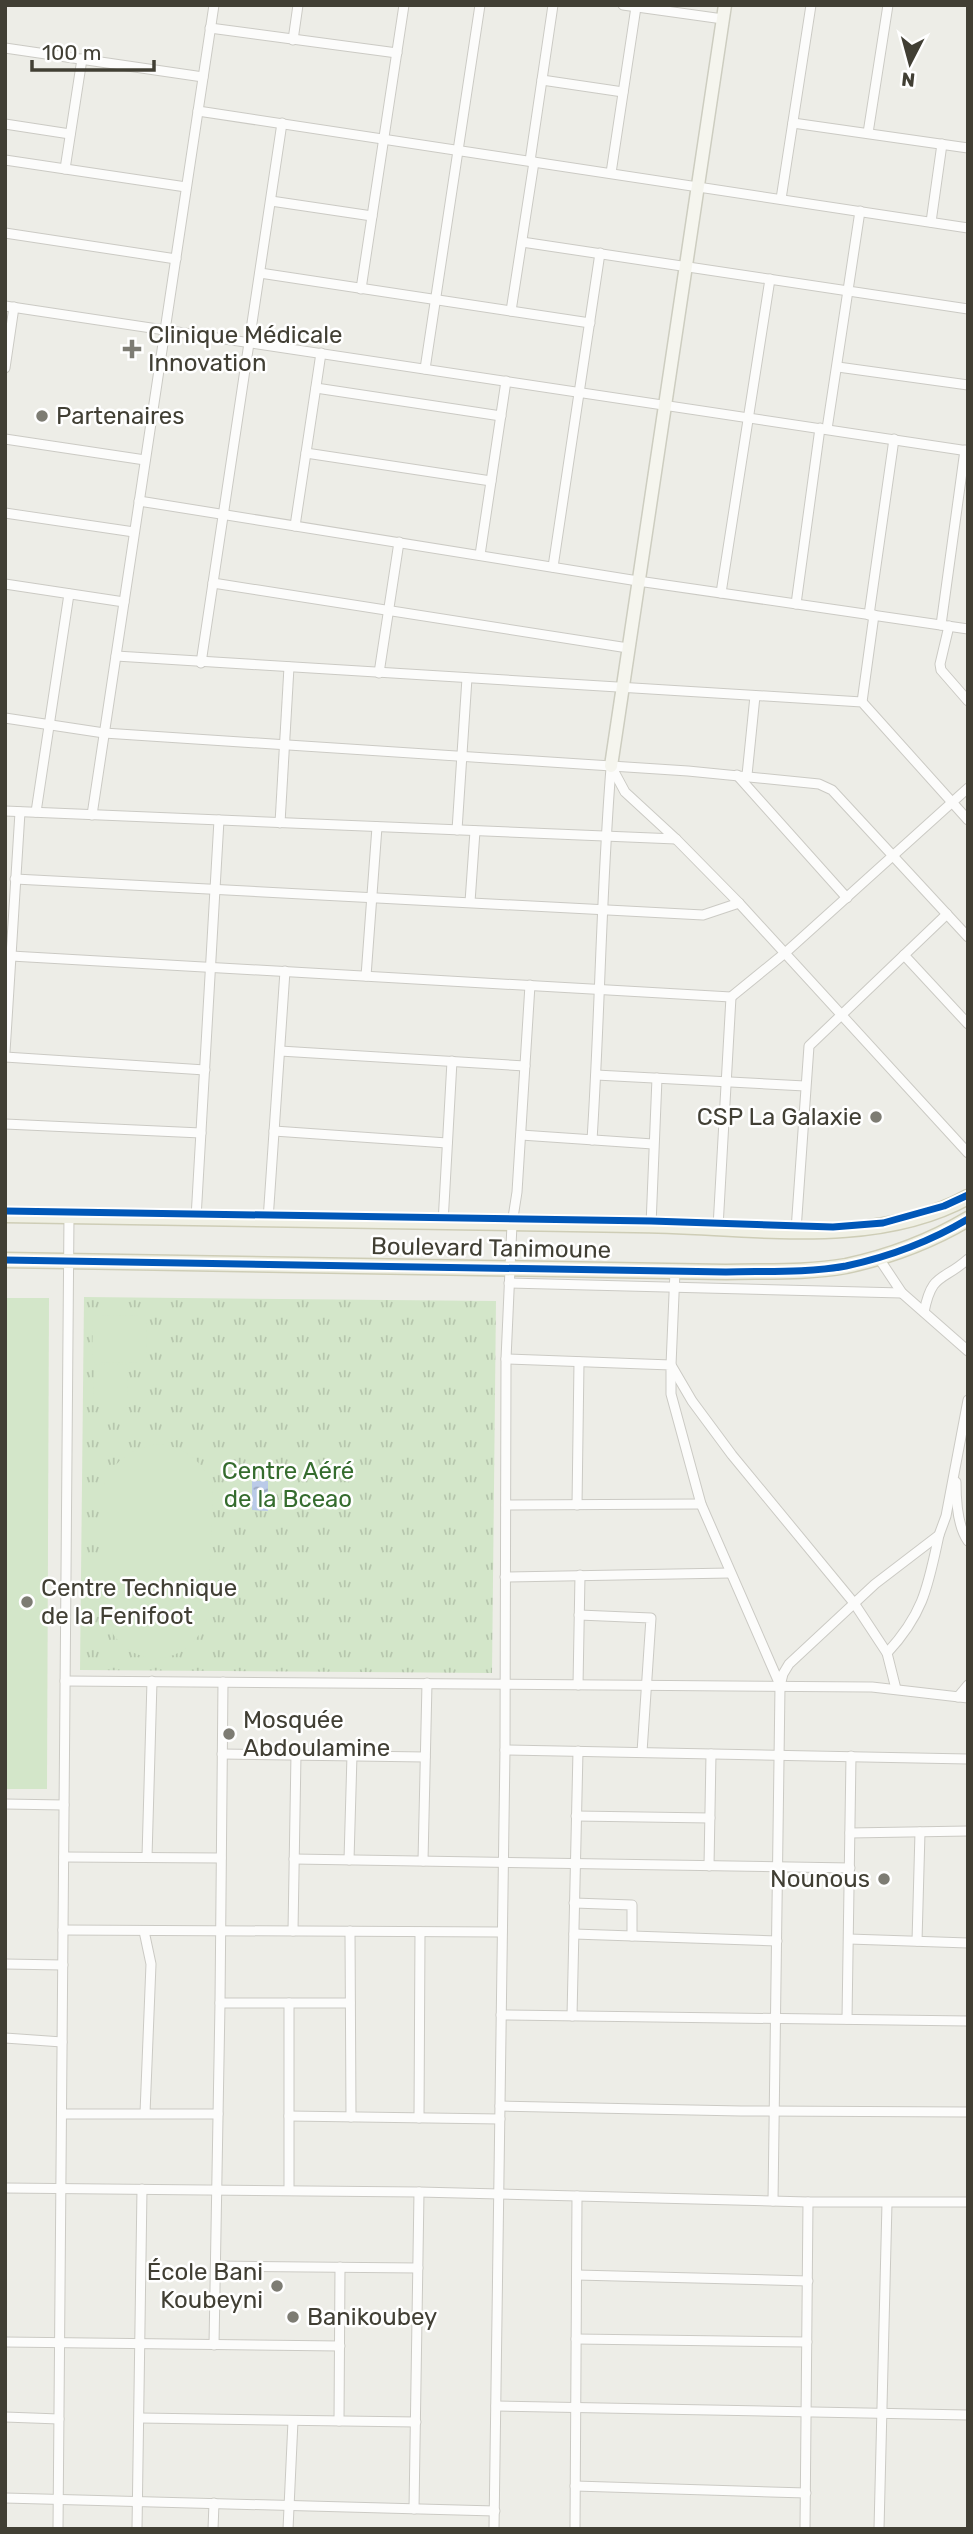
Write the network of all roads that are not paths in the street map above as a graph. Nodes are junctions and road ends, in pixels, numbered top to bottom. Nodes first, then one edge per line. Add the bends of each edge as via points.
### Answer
1 (207, 5) edge
2 (298, 5) edge
3 (404, 5) edge
4 (480, 5) edge
5 (553, 5) edge
6 (623, 5) edge
7 (725, 5) edge
8 (811, 5) edge
9 (888, 5) edge
10 (214, 6) edge
11 (636, 7) junction
12 (723, 19) junction
13 (211, 28) junction
14 (293, 40) junction
15 (5, 48) edge
16 (397, 53) junction
17 (82, 59) junction
18 (203, 78) junction
19 (542, 80) junction
20 (623, 92) junction
21 (198, 111) junction
22 (282, 123) junction
23 (793, 123) junction
24 (5, 124) edge
25 (868, 133) junction
26 (70, 134) junction
27 (384, 139) junction
28 (942, 144) junction
29 (968, 148) edge
30 (458, 150) junction
31 (5, 160) edge
32 (532, 161) junction
33 (65, 169) junction
34 (611, 173) junction
35 (187, 187) junction
36 (698, 187) junction
37 (781, 199) junction
38 (271, 201) junction
39 (860, 211) junction
40 (372, 216) junction
41 (931, 222) junction
42 (968, 228) edge
43 (5, 233) edge
44 (522, 242) junction
45 (600, 253) junction
46 (176, 259) junction
47 (686, 266) junction
48 (260, 273) junction
49 (771, 279) junction
50 (361, 289) junction
51 (849, 291) junction
52 (435, 300) junction
53 (10, 307) edge
54 (968, 309) edge
55 (511, 311) junction
56 (590, 323) junction
57 (165, 330) junction
58 (249, 342) junction
59 (321, 353) junction
60 (838, 367) junction
61 (5, 368) edge
62 (425, 369) junction
63 (506, 381) junction
64 (968, 385) edge
65 (316, 388) junction
66 (579, 392) junction
67 (665, 405) junction
68 (501, 416) junction
69 (750, 418) junction
70 (824, 429) junction
71 (5, 439) edge
72 (894, 439) junction
73 (966, 450) edge
74 (306, 453) junction
75 (145, 460) junction
76 (491, 481) junction
77 (139, 501) junction
78 (5, 513) edge
79 (223, 514) junction
80 (295, 526) junction
81 (134, 532) junction
82 (399, 542) junction
83 (480, 555) junction
84 (553, 567) junction
85 (638, 581) junction
86 (213, 583) junction
87 (5, 584) edge
88 (722, 593) junction
89 (69, 594) junction
90 (124, 602) junction
91 (796, 604) junction
92 (388, 611) junction
93 (871, 615) junction
94 (945, 626) junction
95 (968, 629) edge
96 (628, 649) junction
97 (116, 656) junction
98 (201, 663) junction
99 (289, 667) junction
100 (379, 673) junction
101 (467, 678) junction
102 (622, 687) junction
103 (755, 696) junction
104 (968, 701) edge
105 (862, 702) junction
106 (5, 718) edge
107 (49, 724) junction
108 (104, 733) junction
109 (284, 744) junction
110 (462, 756) junction
111 (611, 766) junction
112 (742, 775) junction
113 (968, 788) edge
114 (952, 803) junction
115 (5, 811) edge
116 (20, 812) junction
117 (36, 812) junction
118 (92, 815) junction
119 (219, 820) junction
120 (968, 820) edge
121 (280, 822) junction
122 (377, 827) junction
123 (457, 830) junction
124 (475, 831) junction
125 (605, 836) junction
126 (676, 839) junction
127 (892, 856) junction
128 (15, 879) junction
129 (216, 888) junction
130 (372, 897) junction
131 (847, 898) junction
132 (470, 902) junction
133 (740, 903) junction
134 (603, 910) junction
135 (947, 914) junction
136 (968, 937) edge
137 (785, 953) junction
138 (904, 955) junction
139 (11, 956) junction
140 (211, 967) junction
141 (285, 971) junction
142 (366, 975) junction
143 (530, 985) junction
144 (601, 989) junction
145 (731, 997) junction
146 (6, 1011) edge
147 (840, 1014) junction
148 (968, 1024) edge
149 (280, 1051) junction
150 (5, 1055) edge
151 (452, 1061) junction
152 (525, 1066) junction
153 (205, 1070) junction
154 (596, 1075) junction
155 (657, 1077) junction
156 (725, 1082) junction
157 (805, 1086) junction
158 (5, 1124) edge
159 (274, 1131) junction
160 (201, 1133) junction
161 (521, 1135) junction
162 (592, 1140) junction
163 (447, 1143) junction
164 (653, 1144) junction
165 (968, 1153) edge
166 (968, 1197) edge
167 (5, 1214) edge
168 (69, 1215) junction
169 (196, 1218) junction
170 (968, 1219) edge
171 (268, 1220) junction
172 (443, 1223) junction
173 (512, 1224) junction
174 (651, 1225) junction
175 (718, 1227) junction
176 (796, 1230) junction
177 (878, 1257) junction
178 (968, 1259) edge
179 (5, 1260) edge
180 (68, 1261) junction
181 (509, 1267) junction
182 (675, 1271) junction
183 (509, 1283) junction
184 (674, 1286) junction
185 (902, 1293) junction
186 (924, 1312) junction
187 (968, 1350) edge
188 (506, 1359) junction
189 (579, 1362) junction
190 (671, 1365) junction
191 (968, 1400) edge
192 (956, 1466) junction
193 (701, 1504) junction
194 (506, 1505) junction
195 (577, 1505) junction
196 (939, 1535) junction
197 (967, 1537) edge
198 (730, 1573) junction
199 (580, 1575) junction
200 (505, 1577) junction
201 (854, 1603) junction
202 (579, 1615) junction
203 (887, 1653) junction
204 (65, 1681) junction
205 (152, 1681) junction
206 (223, 1682) junction
207 (427, 1684) junction
208 (505, 1684) junction
209 (578, 1685) junction
210 (647, 1685) junction
211 (968, 1685) edge
212 (780, 1686) junction
213 (896, 1689) junction
214 (963, 1698) edge
215 (505, 1750) junction
216 (578, 1751) junction
217 (642, 1752) junction
218 (222, 1754) junction
219 (296, 1754) junction
220 (711, 1754) junction
221 (352, 1755) junction
222 (779, 1755) junction
223 (852, 1756) junction
224 (425, 1757) junction
225 (968, 1759) edge
226 (5, 1804) edge
227 (64, 1805) junction
228 (576, 1816) junction
229 (710, 1818) junction
230 (968, 1831) edge
231 (920, 1832) junction
232 (850, 1833) junction
233 (64, 1857) junction
234 (147, 1857) junction
235 (220, 1858) junction
236 (294, 1859) junction
237 (349, 1860) junction
238 (423, 1861) junction
239 (503, 1862) junction
240 (575, 1864) junction
241 (709, 1866) junction
242 (778, 1867) junction
243 (850, 1868) junction
244 (574, 1903) junction
245 (63, 1930) junction
246 (144, 1931) junction
247 (220, 1931) junction
248 (293, 1931) junction
249 (350, 1931) junction
250 (420, 1932) junction
251 (502, 1932) junction
252 (574, 1934) junction
253 (632, 1936) junction
254 (849, 1939) junction
255 (777, 1941) junction
256 (917, 1941) junction
257 (968, 1942) edge
258 (5, 1964) edge
259 (63, 1965) junction
260 (220, 2003) junction
261 (289, 2003) junction
262 (350, 2003) junction
263 (501, 2015) junction
264 (572, 2016) junction
265 (776, 2018) junction
266 (847, 2020) junction
267 (968, 2021) edge
268 (5, 2038) edge
269 (62, 2042) junction
270 (500, 2106) junction
271 (774, 2112) junction
272 (968, 2112) edge
273 (145, 2113) junction
274 (62, 2114) junction
275 (218, 2114) junction
276 (289, 2116) junction
277 (351, 2117) junction
278 (419, 2118) junction
279 (500, 2119) junction
280 (5, 2188) edge
281 (61, 2188) junction
282 (142, 2189) junction
283 (217, 2189) junction
284 (289, 2190) junction
285 (419, 2192) junction
286 (500, 2193) junction
287 (578, 2196) junction
288 (773, 2201) junction
289 (808, 2202) junction
290 (968, 2202) edge
291 (887, 2203) junction
292 (216, 2266) junction
293 (340, 2267) junction
294 (418, 2268) junction
295 (577, 2275) junction
296 (808, 2281) junction
297 (576, 2339) junction
298 (5, 2342) edge
299 (807, 2342) junction
300 (60, 2343) junction
301 (139, 2344) junction
302 (214, 2345) junction
303 (340, 2346) junction
304 (496, 2406) junction
305 (576, 2407) junction
306 (806, 2412) junction
307 (882, 2413) junction
308 (968, 2415) edge
309 (5, 2417) edge
310 (59, 2418) junction
311 (140, 2418) junction
312 (293, 2421) junction
313 (340, 2421) junction
314 (416, 2422) junction
315 (575, 2486) junction
316 (806, 2493) junction
317 (5, 2498) edge
318 (58, 2500) junction
319 (138, 2501) junction
320 (214, 2503) junction
321 (289, 2505) junction
322 (414, 2509) junction
323 (495, 2511) junction
324 (58, 2529) edge
325 (137, 2529) edge
326 (213, 2529) edge
327 (288, 2529) edge
328 (494, 2529) edge
329 (575, 2529) edge
330 (806, 2529) edge
331 (879, 2529) edge

1 - 10 street
2 - 14 street
3 - 16 street
4 - 30 street
5 - 19 street
6 - 11 street
7 - 12 street
8 - 23 street
9 - 25 street
10 - 13 street
11 - 12 street
11 - 20 street
12 - 36 street
13 - 14 street
13 - 18 street
14 - 16 street
15 - 17 street
16 - 27 street
17 - 18 street
17 - 26 street
18 - 21 street
19 - 20 street
19 - 32 street
20 - 34 street
21 - 22 street
21 - 35 street
22 - 27 street
22 - 38 street
23 - 25 street
23 - 37 street
24 - 26 street
25 - 28 street
26 - 33 street
27 - 30 street
27 - 40 street
28 - 29 street
28 - 41 street
30 - 32 street
30 - 52 street
31 - 33 street
32 - 34 street
32 - 44 street
33 - 35 street
34 - 36 street
35 - 46 street
36 - 37 street
36 - 47 street
37 - 39 street
38 - 40 street
38 - 48 street
39 - 41 street
39 - 51 street
40 - 50 street
41 - 42 street
43 - 46 street
44 - 45 street
44 - 55 street
45 - 47 street
45 - 56 street
46 - 57 street
47 - 49 street
47 - 67 street
48 - 50 street
48 - 58 street
49 - 51 street
49 - 69 street
50 - 52 street
51 - 54 street
51 - 60 street
52 - 55 street
52 - 62 street
53 - 57 street
53 - 61 street
55 - 56 street
56 - 66 street
57 - 58 street
57 - 75 street
58 - 59 street
58 - 79 street
59 - 62 street
59 - 65 street
60 - 64 street
60 - 70 street
62 - 63 street
63 - 66 street
63 - 68 street
65 - 68 street
65 - 74 street
66 - 67 street
66 - 84 street
67 - 69 street
67 - 85 street
68 - 76 street
69 - 70 street
69 - 88 street
70 - 72 street
70 - 91 street
71 - 75 street
72 - 73 street
72 - 93 street
73 - 94 street
74 - 76 street
74 - 80 street
75 - 77 street
76 - 83 street
77 - 79 street
77 - 81 street
78 - 81 street
79 - 80 street
79 - 86 street
80 - 82 street
81 - 90 street
82 - 83 street
82 - 92 street
83 - 84 street
84 - 85 street
85 - 88 street
85 - 96 street
86 - 92 street
86 - 98 street
87 - 89 street
88 - 91 street
89 - 90 street
89 - 107 street
90 - 97 street
91 - 93 street
92 - 96 street
92 - 100 street
93 - 94 street
93 - 105 street
94 - 95 street
94 - 104 street via 941,670
96 - 102 street
97 - 98 street
97 - 108 street
98 - 99 street
99 - 100 street
99 - 109 street
100 - 101 street
101 - 102 street
101 - 110 street
102 - 103 street
102 - 111 street
103 - 105 street
103 - 112 street
105 - 114 street
106 - 107 street
107 - 108 street
107 - 117 street
108 - 109 street
108 - 118 street
109 - 110 street
109 - 121 street
110 - 111 street
110 - 123 street
111 - 112 street
111 - 125 street
111 - 126 street via 625,792
112 - 127 street via 824,785
112 - 131 street
113 - 114 street
114 - 120 street
114 - 127 street
115 - 116 street
116 - 117 street
116 - 128 street
117 - 118 street
118 - 119 street
119 - 121 street
119 - 129 street
121 - 122 street
122 - 123 street
122 - 130 street
123 - 124 street
124 - 125 street
124 - 132 street
125 - 126 street
125 - 134 street
126 - 133 street
127 - 131 street
127 - 135 street
128 - 129 street
128 - 139 street
129 - 130 street
129 - 140 street
130 - 132 street
130 - 142 street
131 - 137 street
132 - 134 street
133 - 134 street via 703,915
133 - 137 street
134 - 144 street
135 - 136 street
135 - 138 street
137 - 145 street
137 - 147 street
138 - 147 street
138 - 148 street
139 - 140 street
139 - 146 street
140 - 141 street
140 - 153 street
141 - 142 street
141 - 149 street
142 - 143 street
143 - 144 street
143 - 152 street
144 - 145 street
144 - 154 street
145 - 156 street
146 - 150 street
147 - 157 street via 809,1046
147 - 165 street
149 - 151 street
149 - 159 street
150 - 153 street
151 - 152 street
151 - 163 street
152 - 161 street
153 - 160 street
154 - 155 street
154 - 162 street
155 - 156 street
155 - 164 street
156 - 157 street
156 - 175 street
157 - 176 street
158 - 160 street
159 - 163 street
159 - 171 street
160 - 169 street
161 - 162 street
161 - 173 street
162 - 164 street
163 - 172 street
164 - 174 street
166 - 176 main road, Boulevard Tanimoune via 883,1226
167 - 168 main road, Boulevard Tanimoune
168 - 169 main road, Boulevard Tanimoune
168 - 180 street
169 - 171 main road, Boulevard Tanimoune
170 - 177 main road, Boulevard Tanimoune
171 - 172 main road, Boulevard Tanimoune
172 - 173 main road, Boulevard Tanimoune
173 - 174 main road, Boulevard Tanimoune
173 - 181 street
174 - 175 main road, Boulevard Tanimoune
175 - 176 main road, Boulevard Tanimoune
177 - 182 main road, Boulevard Tanimoune via 801,1270
177 - 185 street
178 - 186 street via 933,1283
179 - 180 main road, Boulevard Tanimoune
180 - 181 main road, Boulevard Tanimoune
180 - 204 street
181 - 182 main road, Boulevard Tanimoune
181 - 183 street
182 - 184 street
183 - 184 street
183 - 188 street
184 - 185 street
184 - 190 street
185 - 186 street
186 - 187 street
188 - 189 street
188 - 194 street
189 - 190 street
189 - 195 street
190 - 193 street via 671,1394
190 - 201 street via 733,1455
191 - 192 street
192 - 196 street
192 - 197 street via 957,1504
193 - 195 street
193 - 198 street
194 - 195 street
194 - 200 street
196 - 201 street
196 - 203 street via 926,1596 906,1633
198 - 199 street
198 - 212 street
199 - 200 street
199 - 202 street
200 - 208 street
201 - 203 street
201 - 212 street via 789,1664
202 - 209 street
202 - 210 street via 652,1618
203 - 213 street
204 - 205 street
204 - 227 street
205 - 206 street
205 - 234 street
206 - 207 street
206 - 218 street
207 - 208 street
207 - 224 street
208 - 209 street
208 - 215 street
209 - 210 street
210 - 212 street
210 - 217 street
211 - 214 street
212 - 213 street
212 - 222 street
213 - 214 street
215 - 216 street
215 - 239 street
216 - 217 street
216 - 228 street
217 - 220 street
218 - 219 street
218 - 235 street
219 - 221 street
219 - 236 street
220 - 222 street
220 - 229 street
221 - 224 street
221 - 237 street
222 - 223 street
222 - 242 street
223 - 225 street
223 - 232 street
224 - 238 street
226 - 227 street
227 - 233 street
228 - 229 street
228 - 240 street
229 - 241 street
230 - 231 street
231 - 232 street
231 - 256 street
232 - 243 street
233 - 234 street
233 - 245 street
234 - 235 street
235 - 247 street
236 - 237 street
236 - 248 street
237 - 238 street
238 - 239 street
239 - 240 street
239 - 251 street
240 - 241 street
240 - 244 street
241 - 242 street
242 - 243 street
242 - 255 street
243 - 254 street
244 - 252 street
244 - 253 street via 632,1905
245 - 246 street
245 - 259 street
246 - 247 street
246 - 273 street via 151,1964
247 - 248 street
247 - 260 street
248 - 249 street
249 - 250 street
249 - 262 street
250 - 251 street
250 - 278 street
251 - 263 street
252 - 253 street
252 - 264 street
253 - 255 street
254 - 256 street
254 - 266 street
255 - 265 street
256 - 257 street
258 - 259 street
259 - 269 street
260 - 261 street
260 - 275 street
261 - 262 street
261 - 276 street
262 - 277 street
263 - 264 street
263 - 270 street
264 - 265 street
265 - 266 street
265 - 271 street
266 - 267 street
268 - 269 street
269 - 274 street
270 - 271 street
270 - 279 street
271 - 272 street
271 - 288 street
273 - 274 street
273 - 275 street
274 - 281 street
275 - 283 street
276 - 277 street
276 - 284 street
277 - 278 street
278 - 279 street
279 - 286 street
280 - 281 street
281 - 282 street
281 - 300 street
282 - 283 street
282 - 301 street
283 - 284 street
283 - 292 street
284 - 285 street
285 - 286 street
285 - 294 street
286 - 287 street
286 - 304 street
287 - 288 street
287 - 295 street
288 - 289 street
289 - 291 street
289 - 296 street
290 - 291 street
291 - 307 street
292 - 293 street
292 - 302 street
293 - 294 street
293 - 303 street
294 - 314 street
295 - 296 street
295 - 297 street
296 - 299 street
297 - 299 street
297 - 305 street
298 - 300 street
299 - 306 street
300 - 301 street
300 - 310 street
301 - 302 street
301 - 311 street
302 - 303 street
303 - 313 street
304 - 305 street
304 - 323 street
305 - 306 street
305 - 315 street
306 - 307 street
306 - 316 street
307 - 308 street
307 - 331 street
309 - 310 street
310 - 318 street
311 - 312 street
311 - 319 street
312 - 313 street
312 - 321 street
313 - 314 street
314 - 322 street
315 - 316 street
315 - 329 street
316 - 330 street
317 - 318 street
318 - 319 street
318 - 324 street
319 - 320 street
319 - 325 street
320 - 321 street
320 - 326 street
321 - 322 street
321 - 327 street
322 - 323 street
323 - 328 street

